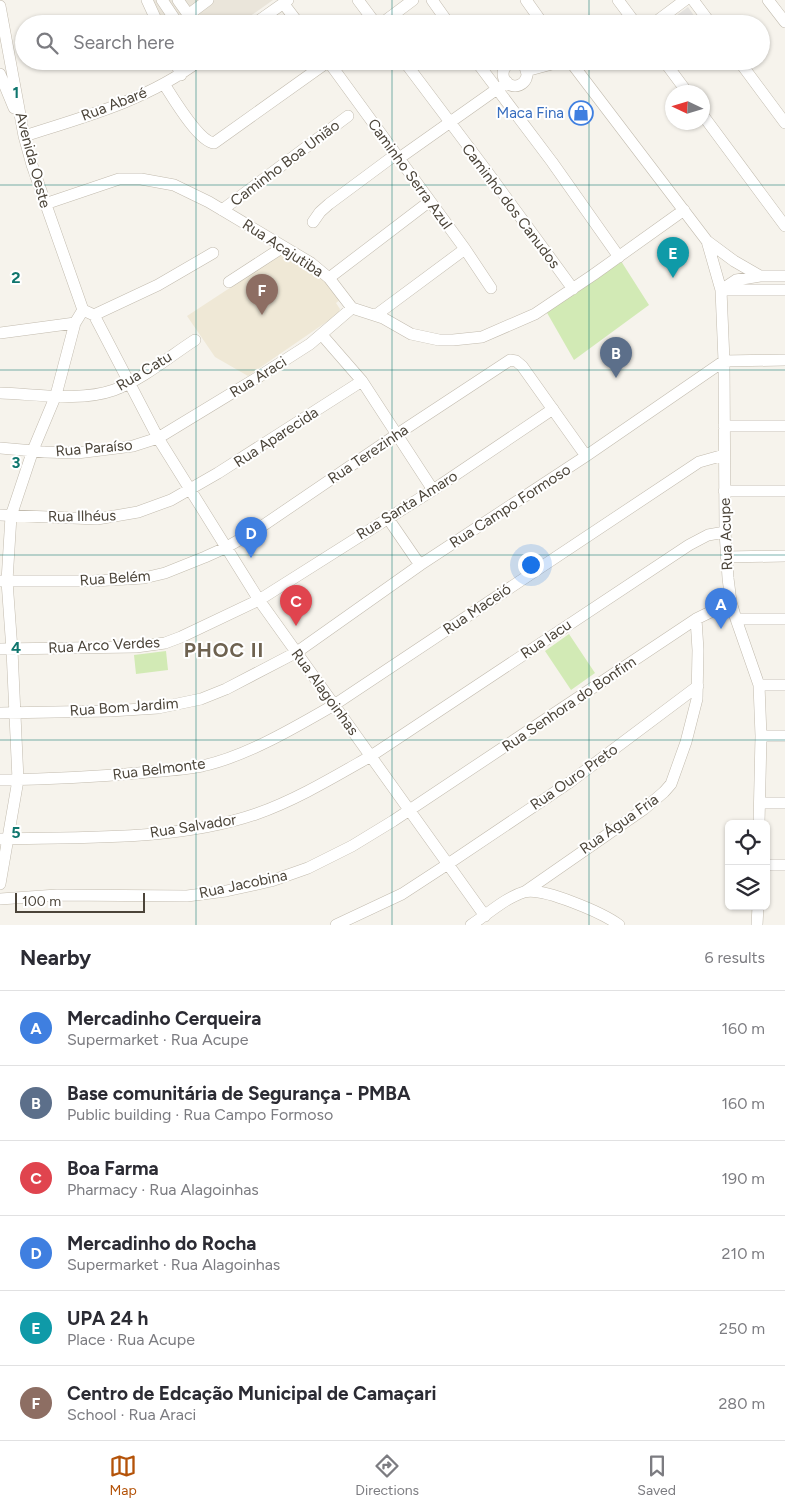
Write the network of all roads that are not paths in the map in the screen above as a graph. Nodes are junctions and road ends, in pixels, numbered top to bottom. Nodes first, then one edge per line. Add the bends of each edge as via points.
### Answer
1 (147, 0) edge
2 (162, 0) edge
3 (178, 0) edge
4 (208, 0) edge
5 (358, 0) edge
6 (413, 0) edge
7 (432, 0) edge
8 (526, 0) edge
9 (618, 0) edge
10 (685, 0) edge
11 (694, 0) edge
12 (768, 0) edge
13 (286, 2) edge
14 (0, 6) edge
15 (154, 15) edge
16 (172, 15) edge
17 (189, 15) edge
18 (195, 15) edge
19 (267, 15) edge
20 (294, 15) edge
21 (369, 15) edge
22 (393, 15) edge
23 (443, 15) edge
24 (537, 15) edge
25 (629, 15) edge
26 (665, 15) edge
27 (705, 15) edge
28 (785, 22) edge
29 (179, 70) edge
30 (187, 70) edge
31 (316, 70) edge
32 (334, 70) edge
33 (411, 70) edge
34 (485, 70) edge
35 (506, 70) edge
36 (530, 70) edge
37 (577, 70) edge
38 (671, 70) edge
39 (746, 70) edge
40 (526, 71) joint
41 (0, 74) edge
42 (181, 75) junction
43 (164, 84) junction
44 (682, 85) edge
45 (502, 86) junction
46 (348, 116) dead end
47 (785, 122) edge
48 (449, 123) junction
49 (710, 125) edge
50 (23, 130) junction
51 (397, 157) junction
52 (430, 201) junction
53 (45, 204) junction
54 (222, 210) junction
55 (684, 210) junction
56 (313, 222) dead end
57 (785, 226) edge
58 (707, 241) junction
59 (283, 247) junction
60 (465, 249) junction
61 (213, 253) dead end
62 (619, 257) junction
63 (760, 276) junction
64 (785, 276) edge
65 (329, 278) junction
66 (229, 282) dead end
67 (491, 288) dead end
68 (573, 289) junction
69 (721, 290) junction
70 (785, 290) edge
71 (352, 308) junction
72 (83, 310) junction
73 (376, 315) junction
74 (94, 316) junction
75 (75, 323) junction
76 (0, 332) edge
77 (322, 334) junction
78 (195, 340) dead end
79 (785, 360) edge
80 (724, 361) junction
81 (362, 381) junction
82 (129, 383) junction
83 (0, 393) edge
84 (56, 395) junction
85 (553, 409) junction
86 (724, 426) junction
87 (785, 426) edge
88 (396, 435) junction
89 (158, 438) junction
90 (0, 448) edge
91 (33, 450) junction
92 (724, 455) junction
93 (586, 456) junction
94 (432, 490) junction
95 (785, 490) edge
96 (190, 491) junction
97 (724, 491) junction
98 (6, 516) edge
99 (388, 517) junction
100 (725, 532) junction
101 (226, 548) junction
102 (726, 556) junction
103 (785, 556) edge
104 (420, 566) junction
105 (4, 581) edge
106 (259, 600) junction
107 (731, 602) junction
108 (696, 619) junction
109 (736, 619) junction
110 (785, 619) edge
111 (0, 649) edge
112 (12, 650) junction
113 (296, 652) junction
114 (759, 685) junction
115 (785, 685) edge
116 (698, 686) junction
117 (334, 705) junction
118 (16, 712) junction
119 (0, 713) edge
120 (761, 736) junction
121 (785, 736) edge
122 (371, 756) junction
123 (0, 780) edge
124 (18, 780) junction
125 (760, 803) junction
126 (785, 803) edge
127 (409, 810) junction
128 (760, 820) edge
129 (4, 839) edge
130 (448, 864) junction
131 (770, 865) edge
132 (785, 865) edge
133 (0, 884) edge
134 (526, 892) junction
135 (0, 899) edge
136 (758, 910) edge
137 (485, 916) junction
138 (336, 925) edge
139 (471, 925) edge
140 (619, 925) edge
141 (758, 925) edge

1 - 15 street
2 - 16 street
3 - 17 street
4 - 18 street
5 - 21 street
6 - 22 street
7 - 23 street
8 - 24 street
9 - 25 street
10 - 26 street
11 - 27 street
12 - 28 street
13 - 19 street
13 - 20 street
14 - 50 street, Avenida Oeste
29 - 42 street
30 - 42 street, Rua Abaré
31 - 43 street via 212,143 184,114
32 - 51 street, Caminho Serra Azul
33 - 48 street, Caminho dos Canudos
34 - 45 street
35 - 45 street
36 - 40 street
37 - 55 street
38 - 44 street
39 - 47 street
40 - 45 street via 526,80 519,86
41 - 50 street
42 - 43 street, Rua Abaré
43 - 50 street, Rua Abaré via 94,113
45 - 48 street
45 - 62 street
46 - 54 street, Caminho Boa União
48 - 51 street
48 - 68 street, Caminho dos Canudos
49 - 57 street
50 - 53 street, Avenida Oeste
51 - 52 street, Caminho Serra Azul
51 - 56 street via 330,204
52 - 60 street, Caminho Serra Azul
52 - 65 street
53 - 54 street, Rua Acajutiba via 114,180 133,178 174,185
53 - 72 street, Avenida Oeste
54 - 59 street, Rua Acajutiba
55 - 58 street
55 - 62 street
58 - 63 street
58 - 69 street, Rua Acupe
59 - 65 street, Rua Acajutiba
59 - 66 street
60 - 67 street, Caminho Serra Azul
60 - 73 street
61 - 74 street via 158,285
62 - 68 street
63 - 64 street
63 - 69 street via 736,280
65 - 71 street, Rua Acajutiba
68 - 73 street via 524,320 474,338 439,340 416,336
69 - 70 street
69 - 80 street, Rua Acupe
71 - 73 street
71 - 77 street, Rua Araci
72 - 74 street
72 - 75 street
74 - 82 street, Rua Alagoinhas
75 - 76 street
75 - 84 street
77 - 81 street
77 - 89 street, Rua Araci
78 - 82 street, Rua Catu
79 - 80 street
80 - 86 street, Rua Acupe
80 - 93 street, Rua Campo Formoso
81 - 88 street
81 - 96 street, Rua Aparecida
82 - 84 street, Rua Catu via 93,395
82 - 89 street, Rua Alagoinhas
83 - 84 street, Rua Catu
84 - 91 street
85 - 88 street, Rua Terezinha via 522,366 510,360
85 - 93 street
85 - 94 street, Rua Santa Amaro
86 - 87 street
86 - 92 street, Rua Acupe
88 - 94 street
88 - 101 street, Rua Terezinha
89 - 91 street, Rua Paraíso via 133,446 96,451 60,453
89 - 96 street, Rua Alagoinhas
90 - 91 street, Rua Paraíso
91 - 98 street
92 - 97 street, Rua Acupe
92 - 117 street, Rua Maceió via 699,462
93 - 104 street, Rua Campo Formoso
94 - 99 street, Rua Santa Amaro
95 - 97 street
96 - 98 street, Rua Ilhéus via 138,512 117,516
96 - 101 street, Rua Alagoinhas
97 - 100 street, Rua Acupe
98 - 105 street
99 - 104 street
99 - 106 street, Rua Santa Amaro
100 - 102 street, Rua Acupe
100 - 122 street, Rua Iacu via 708,535 689,545
101 - 105 street, Rua Belém via 165,573 144,578
101 - 106 street, Rua Alagoinhas
102 - 103 street
102 - 107 street, Rua Acupe
104 - 113 street, Rua Campo Formoso
105 - 112 street
106 - 112 street, Rua Arco Verdes via 181,637 154,645
106 - 113 street, Rua Alagoinhas
107 - 108 street, Rua Senhora do Bonfim
107 - 109 street, Rua Acupe
108 - 116 street, Rua Água Fria
108 - 127 street, Rua Senhora do Bonfim
109 - 110 street
109 - 114 street, Rua Acupe
111 - 112 street, Rua Arco Verdes
112 - 118 street
113 - 117 street, Rua Alagoinhas
113 - 118 street, Rua Bom Jardim via 226,689 185,703 140,709
114 - 115 street
114 - 120 street, Rua Acupe
116 - 130 street, Rua Ouro Preto via 570,782
116 - 134 street, Rua Água Fria via 694,715 671,784 612,832
117 - 122 street, Rua Alagoinhas
117 - 124 street, Rua Belmonte via 244,752 203,766
118 - 119 street, Rua Bom Jardim
118 - 124 street
120 - 121 street
120 - 125 street, Rua Acupe
122 - 127 street, Rua Alagoinhas
122 - 129 street, Rua Salvador via 286,802 229,822 158,833
123 - 124 street, Rua Belmonte
124 - 129 street
125 - 126 street
125 - 128 street, Rua Acupe
127 - 130 street, Rua Alagoinhas
127 - 135 street, Rua Jacobina via 328,859 253,885 188,896 57,895
129 - 133 street
130 - 137 street, Rua Alagoinhas
130 - 138 street, Rua Ouro Preto via 402,894
131 - 132 street
134 - 137 street, Rua Água Fria
134 - 140 street via 541,893 576,904
136 - 141 street
137 - 139 street, Rua Água Fria

